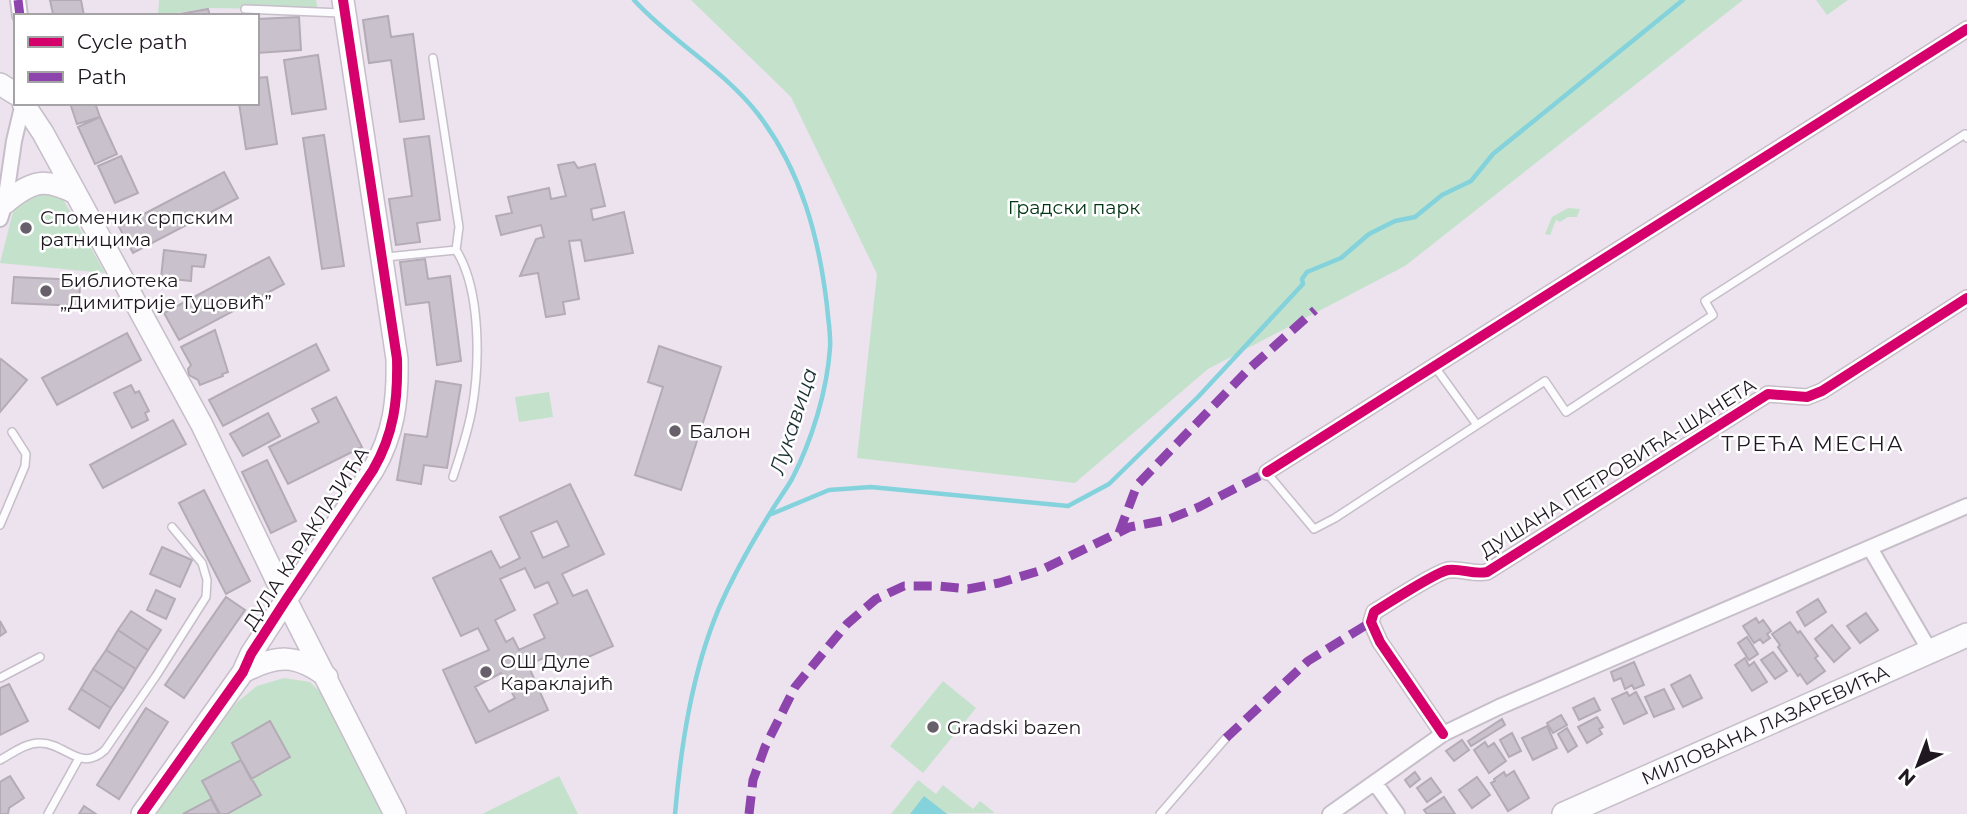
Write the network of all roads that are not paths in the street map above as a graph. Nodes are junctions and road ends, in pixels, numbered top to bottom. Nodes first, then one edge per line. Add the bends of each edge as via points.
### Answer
1 (344, 7) edge
2 (245, 9) dead end
3 (1967, 29) edge
4 (433, 58) dead end
5 (23, 105) edge
6 (24, 105) edge
7 (1967, 138) edge
8 (75, 194) junction
9 (3, 211) edge
10 (456, 250) junction
11 (383, 257) junction
12 (1967, 298) edge
13 (1435, 367) junction
14 (1477, 425) junction
15 (12, 432) dead end
16 (1267, 472) joint
17 (453, 477) dead end
18 (1967, 506) edge
19 (0, 525) edge
20 (172, 527) dead end
21 (1870, 548) junction
22 (286, 600) junction
23 (1967, 635) edge
24 (1930, 651) junction
25 (40, 657) dead end
26 (243, 672) junction
27 (327, 677) junction
28 (0, 678) edge
29 (1443, 734) junction
30 (1226, 738) dead end
31 (79, 758) junction
32 (0, 760) edge
33 (1375, 783) junction
34 (48, 814) edge
35 (142, 814) edge
36 (395, 814) edge
37 (1160, 814) edge
38 (1329, 814) edge
39 (1397, 814) edge
40 (1564, 814) edge

1 - 2 lane
1 - 11 street, ДУЛА КАРАКЛАЈИЋА
3 - 13 street
4 - 10 lane via 459,227
5 - 9 street
6 - 8 street
7 - 14 lane via 1965,134 1705,301 1713,315 1566,412 1545,381
8 - 9 street via 60,186 36,183
8 - 22 street via 202,425
10 - 11 lane
10 - 17 lane via 467,270 477,359 472,410
11 - 22 street, ДУЛА КАРАКЛАЈИЋА via 397,359 396,410 390,436 373,470
12 - 29 street, ДУШАНА ПЕТРОВИЋА-ШАНЕТА via 1822,391 1807,397 1768,394 1487,572 1474,575 1447,570 1374,611 1371,622 1380,642
13 - 14 lane
13 - 16 street
14 - 16 lane via 1314,529
15 - 19 lane via 26,454 25,467
18 - 21 street
20 - 31 lane via 202,563 206,597 105,750 93,758
21 - 24 street
21 - 29 street
22 - 26 street, ДУЛА КАРАКЛАЈИЋА
22 - 27 street
23 - 24 main road, МИЛОВАНА ЛАЗАРЕВИЋА
24 - 40 main road, МИЛОВАНА ЛАЗАРЕВИЋА
25 - 28 lane
26 - 27 street via 284,657
26 - 35 street, ДУЛА КАРАКЛАЈИЋА
27 - 36 street
29 - 33 street
30 - 37 lane
31 - 32 lane via 37,743
31 - 34 lane
33 - 38 street
33 - 39 street

